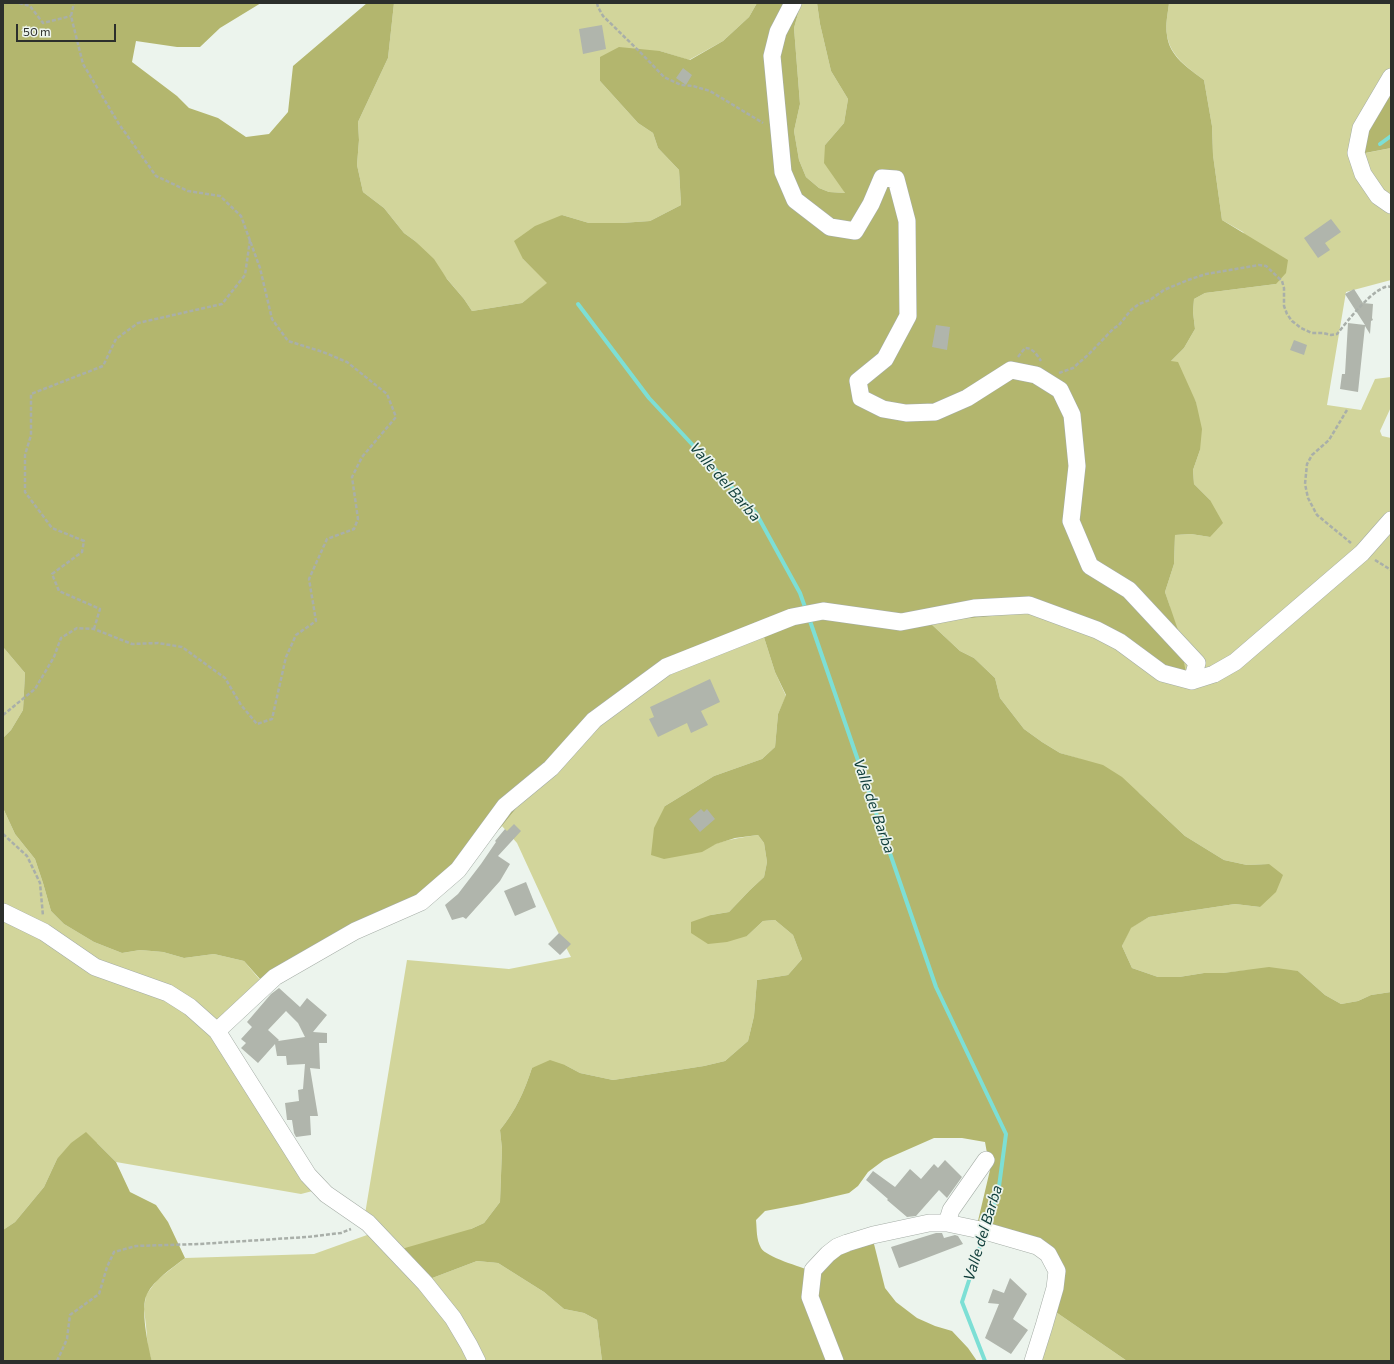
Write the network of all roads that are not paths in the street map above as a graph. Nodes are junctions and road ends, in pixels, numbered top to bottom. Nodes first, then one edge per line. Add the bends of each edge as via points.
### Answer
1 (794, 3) edge
2 (1391, 77) edge
3 (1391, 205) edge
4 (1391, 520) edge
5 (1192, 681) junction
6 (3, 912) edge
7 (217, 1031) junction
8 (986, 1160) dead end
9 (946, 1223) junction
10 (477, 1361) edge
11 (835, 1361) edge
12 (1033, 1361) edge

1 - 5 street via 778,32 772,56 783,172 795,200 830,227 855,231 871,204 882,178 896,178 907,221 908,316 885,359 858,381 861,398 883,409 906,413 935,412 967,398 1011,370 1036,375 1060,390 1072,415 1078,466 1071,522 1090,566 1129,590 1177,639 1197,663
2 - 3 street via 1361,128 1356,153 1363,174 1378,196
4 - 5 street via 1362,553 1235,662 1214,674
5 - 7 street via 1162,673 1120,642 1097,630 1029,605 974,608 901,622 823,611 792,617 666,667 594,720 551,768 505,806 458,870 421,902 355,931 275,977
6 - 7 street via 44,932 95,967 168,993 190,1007
7 - 10 street via 308,1176 326,1194 368,1223 425,1283 452,1318
8 - 9 street via 951,1210
9 - 11 street via 916,1225 847,1243 828,1254 813,1270 810,1298
9 - 12 street via 1037,1246 1048,1254 1056,1271 1055,1288

